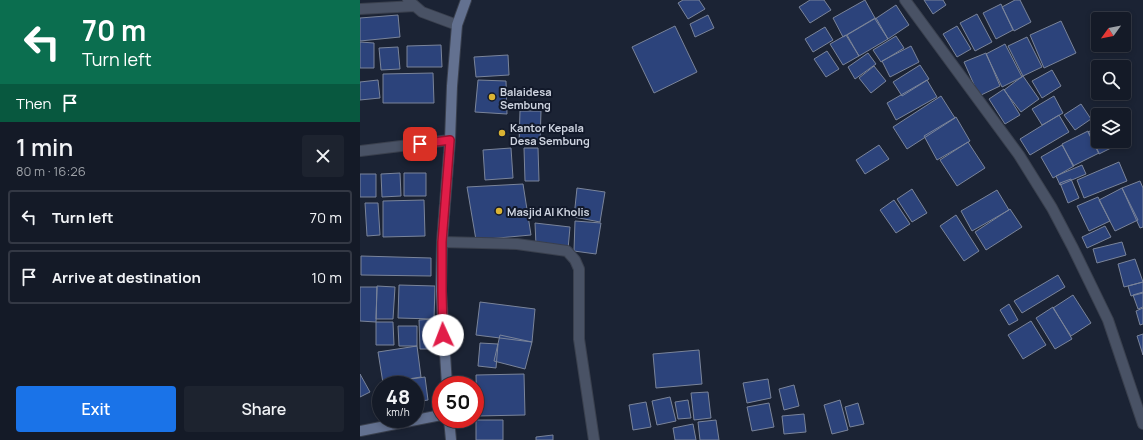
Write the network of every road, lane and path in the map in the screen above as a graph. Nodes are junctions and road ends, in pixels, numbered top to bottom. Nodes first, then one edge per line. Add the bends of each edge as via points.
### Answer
1 (466, 0) edge
2 (905, 0) edge
3 (411, 3) edge
4 (360, 9) edge
5 (457, 25) junction
6 (450, 140) junction
7 (360, 151) edge
8 (442, 242) junction
9 (446, 376) edge
10 (432, 417) edge
11 (1143, 424) edge
12 (450, 428) edge
13 (360, 431) edge
14 (451, 440) edge
15 (594, 440) edge

1 - 5 main road
2 - 11 street via 1018,155 1052,208 1108,320
3 - 4 street
3 - 5 street via 422,12
5 - 6 main road
6 - 7 street
6 - 8 main road
8 - 9 main road
8 - 15 street via 517,244 567,251 575,260 579,269 578,339
10 - 13 main road
12 - 14 main road

